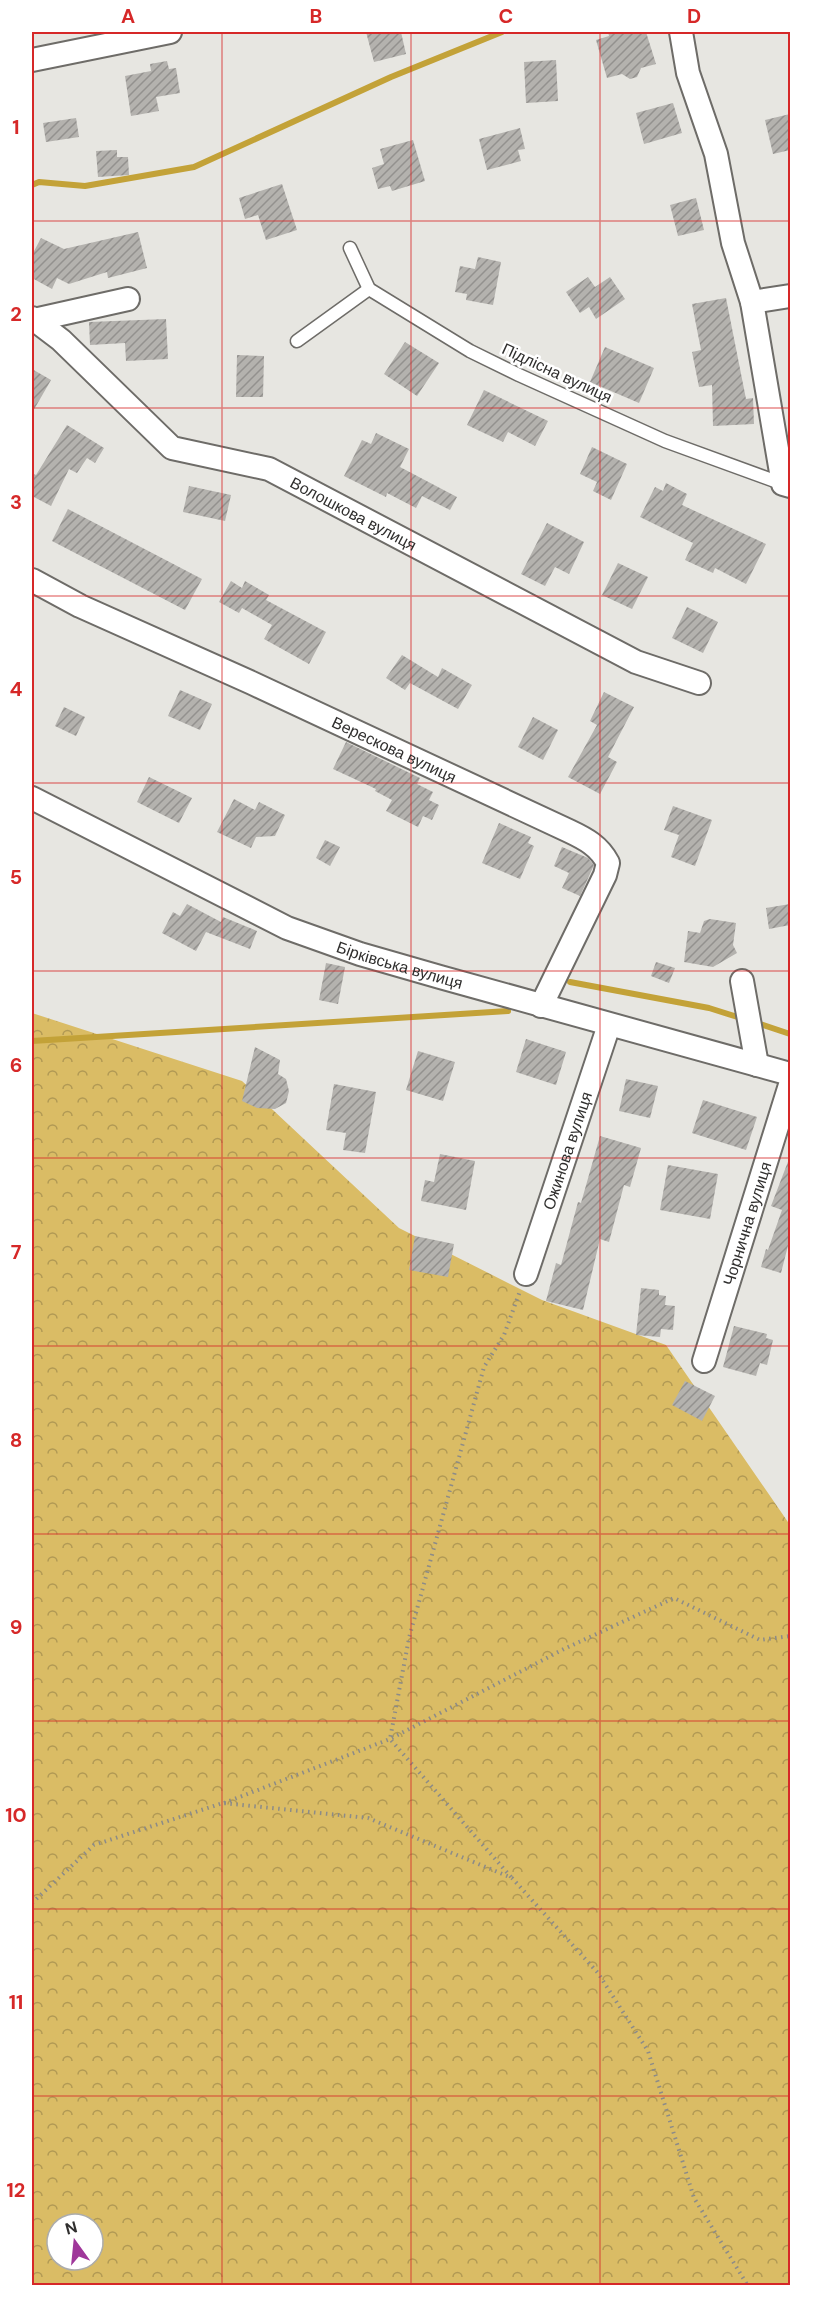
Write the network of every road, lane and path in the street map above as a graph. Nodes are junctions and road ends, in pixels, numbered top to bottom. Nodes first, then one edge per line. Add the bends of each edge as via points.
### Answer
1 (170, 32) edge
2 (681, 32) edge
3 (32, 60) edge
4 (350, 248) dead end
5 (369, 290) junction
6 (790, 296) edge
7 (128, 299) dead end
8 (752, 302) junction
9 (33, 319) edge
10 (297, 341) dead end
11 (787, 485) edge
12 (32, 580) edge
13 (699, 683) dead end
14 (32, 798) edge
15 (742, 981) dead end
16 (541, 1006) junction
17 (609, 1025) junction
18 (757, 1065) junction
19 (790, 1074) edge
20 (790, 1085) edge
21 (526, 1274) joint
22 (704, 1361) dead end
23 (790, 1636) edge
24 (390, 1739) junction
25 (223, 1803) junction
26 (512, 1878) junction
27 (32, 1902) edge
28 (748, 2286) edge

1 - 3 street
2 - 8 street via 688,72 716,154 733,243
4 - 5 lane
5 - 10 lane
5 - 11 lane, Підлісна вулиця via 470,351 519,375 665,441
6 - 8 street
7 - 9 street
8 - 11 street
9 - 13 street, Волошкова вулиця via 62,340 172,448 269,469 636,662
12 - 16 street, Верескова вулиця via 80,606 569,831 602,851 608,863 605,875
14 - 16 street, Бірківська вулиця via 287,928 360,954
15 - 18 street
16 - 17 street, Бірківська вулиця
17 - 18 street, Бірківська вулиця
17 - 21 street, Ожинова вулиця
18 - 19 street, Бірківська вулиця
20 - 22 street, Чорнична вулиця
21 - 24 path via 504,1335 484,1367 409,1638
23 - 24 path via 760,1640 674,1598 564,1649
24 - 25 path
24 - 26 path
25 - 26 path via 368,1818
25 - 27 path via 94,1845
26 - 28 path via 598,1973 648,2051 694,2198

